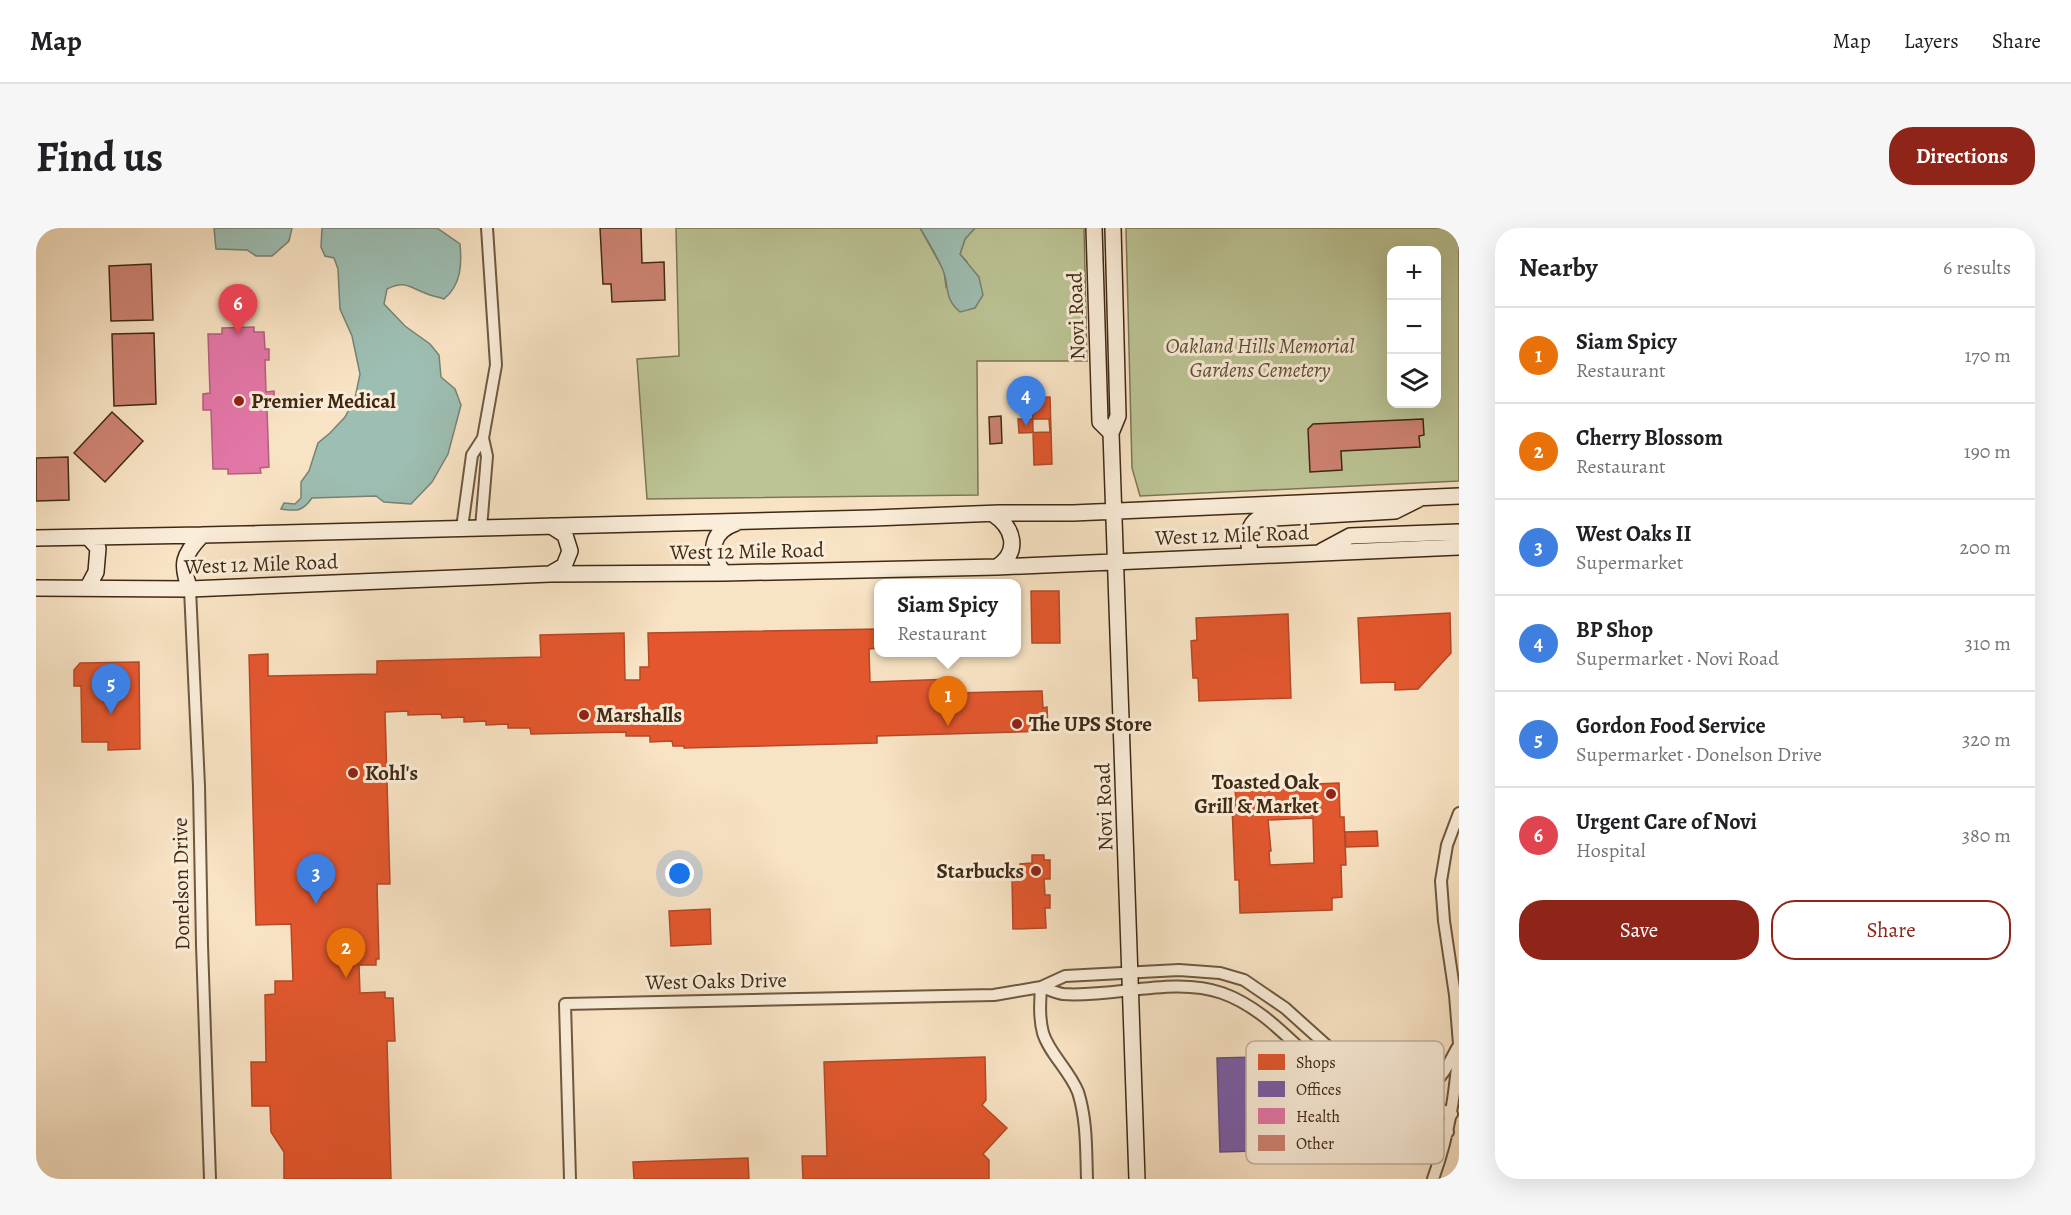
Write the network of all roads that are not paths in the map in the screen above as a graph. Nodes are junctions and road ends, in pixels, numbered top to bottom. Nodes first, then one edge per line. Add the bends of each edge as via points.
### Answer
1 (487, 228) edge
2 (1094, 228) edge
3 (1113, 228) edge
4 (1111, 434) junction
5 (483, 438) junction
6 (1459, 496) edge
7 (1423, 497) junction
8 (1115, 511) junction
9 (993, 514) junction
10 (739, 522) junction
11 (551, 526) junction
12 (462, 528) junction
13 (481, 528) junction
14 (1459, 532) edge
15 (202, 536) junction
16 (88, 537) junction
17 (36, 538) edge
18 (1459, 547) edge
19 (1320, 553) junction
20 (1250, 555) junction
21 (1116, 561) junction
22 (998, 567) junction
23 (724, 573) junction
24 (550, 574) junction
25 (88, 587) junction
26 (36, 588) edge
27 (190, 589) junction
28 (1459, 813) edge
29 (1131, 973) junction
30 (1041, 987) junction
31 (1131, 990) junction
32 (1291, 1041) edge
33 (1322, 1041) edge
34 (1459, 1045) edge
35 (1444, 1073) edge
36 (1444, 1111) edge
37 (1452, 1114) junction
38 (1444, 1130) edge
39 (1448, 1132) junction
40 (1444, 1145) edge
41 (1437, 1164) edge
42 (1438, 1164) edge
43 (1437, 1167) junction
44 (210, 1179) edge
45 (570, 1179) edge
46 (1087, 1179) edge
47 (1137, 1179) edge
48 (1433, 1179) edge

1 - 5 street via 496,365
2 - 4 main road, Novi Road via 1100,422
3 - 4 main road, Novi Road via 1119,416
4 - 8 main road, Novi Road
5 - 12 street via 472,455
5 - 13 street via 487,456
6 - 7 main road, West 12 Mile Road
7 - 8 main road, West 12 Mile Road
7 - 20 main road via 1395,511 1258,519 1249,530
8 - 9 main road, West 12 Mile Road
8 - 21 main road, Novi Road
9 - 10 main road, West 12 Mile Road
9 - 22 main road via 1009,529 1012,540 1005,561
10 - 11 main road, West 12 Mile Road
10 - 23 main road via 726,526 713,549 716,563
11 - 13 main road, West 12 Mile Road
11 - 24 main road via 565,535 570,550 564,566
12 - 13 main road, West 12 Mile Road
12 - 15 main road, West 12 Mile Road
14 - 19 main road via 1350,536
15 - 16 main road, West 12 Mile Road
15 - 27 main road via 184,560
16 - 17 main road, West 12 Mile Road
16 - 25 main road via 98,548 96,572
18 - 19 main road, West 12 Mile Road
19 - 20 main road, West 12 Mile Road
20 - 21 main road, West 12 Mile Road
21 - 22 main road, West 12 Mile Road
21 - 29 main road, Novi Road
22 - 23 main road, West 12 Mile Road
23 - 24 main road, West 12 Mile Road
24 - 27 main road, West 12 Mile Road
25 - 26 main road, West 12 Mile Road
25 - 27 main road, West 12 Mile Road
27 - 44 street, Donelson Drive
28 - 34 street via 1447,846 1441,881
29 - 30 street, West Oaks Drive via 1065,975
29 - 31 main road, Novi Road
29 - 33 street, West Oaks Drive via 1179,970 1220,973 1244,980 1285,1008
30 - 31 street, West Oaks Drive via 1061,994
30 - 45 street, West Oaks Drive via 941,998 565,1004
30 - 46 street via 1044,1034 1071,1078 1082,1106
31 - 32 street, West Oaks Drive via 1202,988 1221,993 1241,1001
31 - 47 main road, Novi Road
34 - 35 street
34 - 37 street
36 - 37 street, West Oaks Drive
37 - 39 street
38 - 39 street, West Oaks Drive
39 - 40 street
41 - 43 street
42 - 43 street
43 - 48 street

